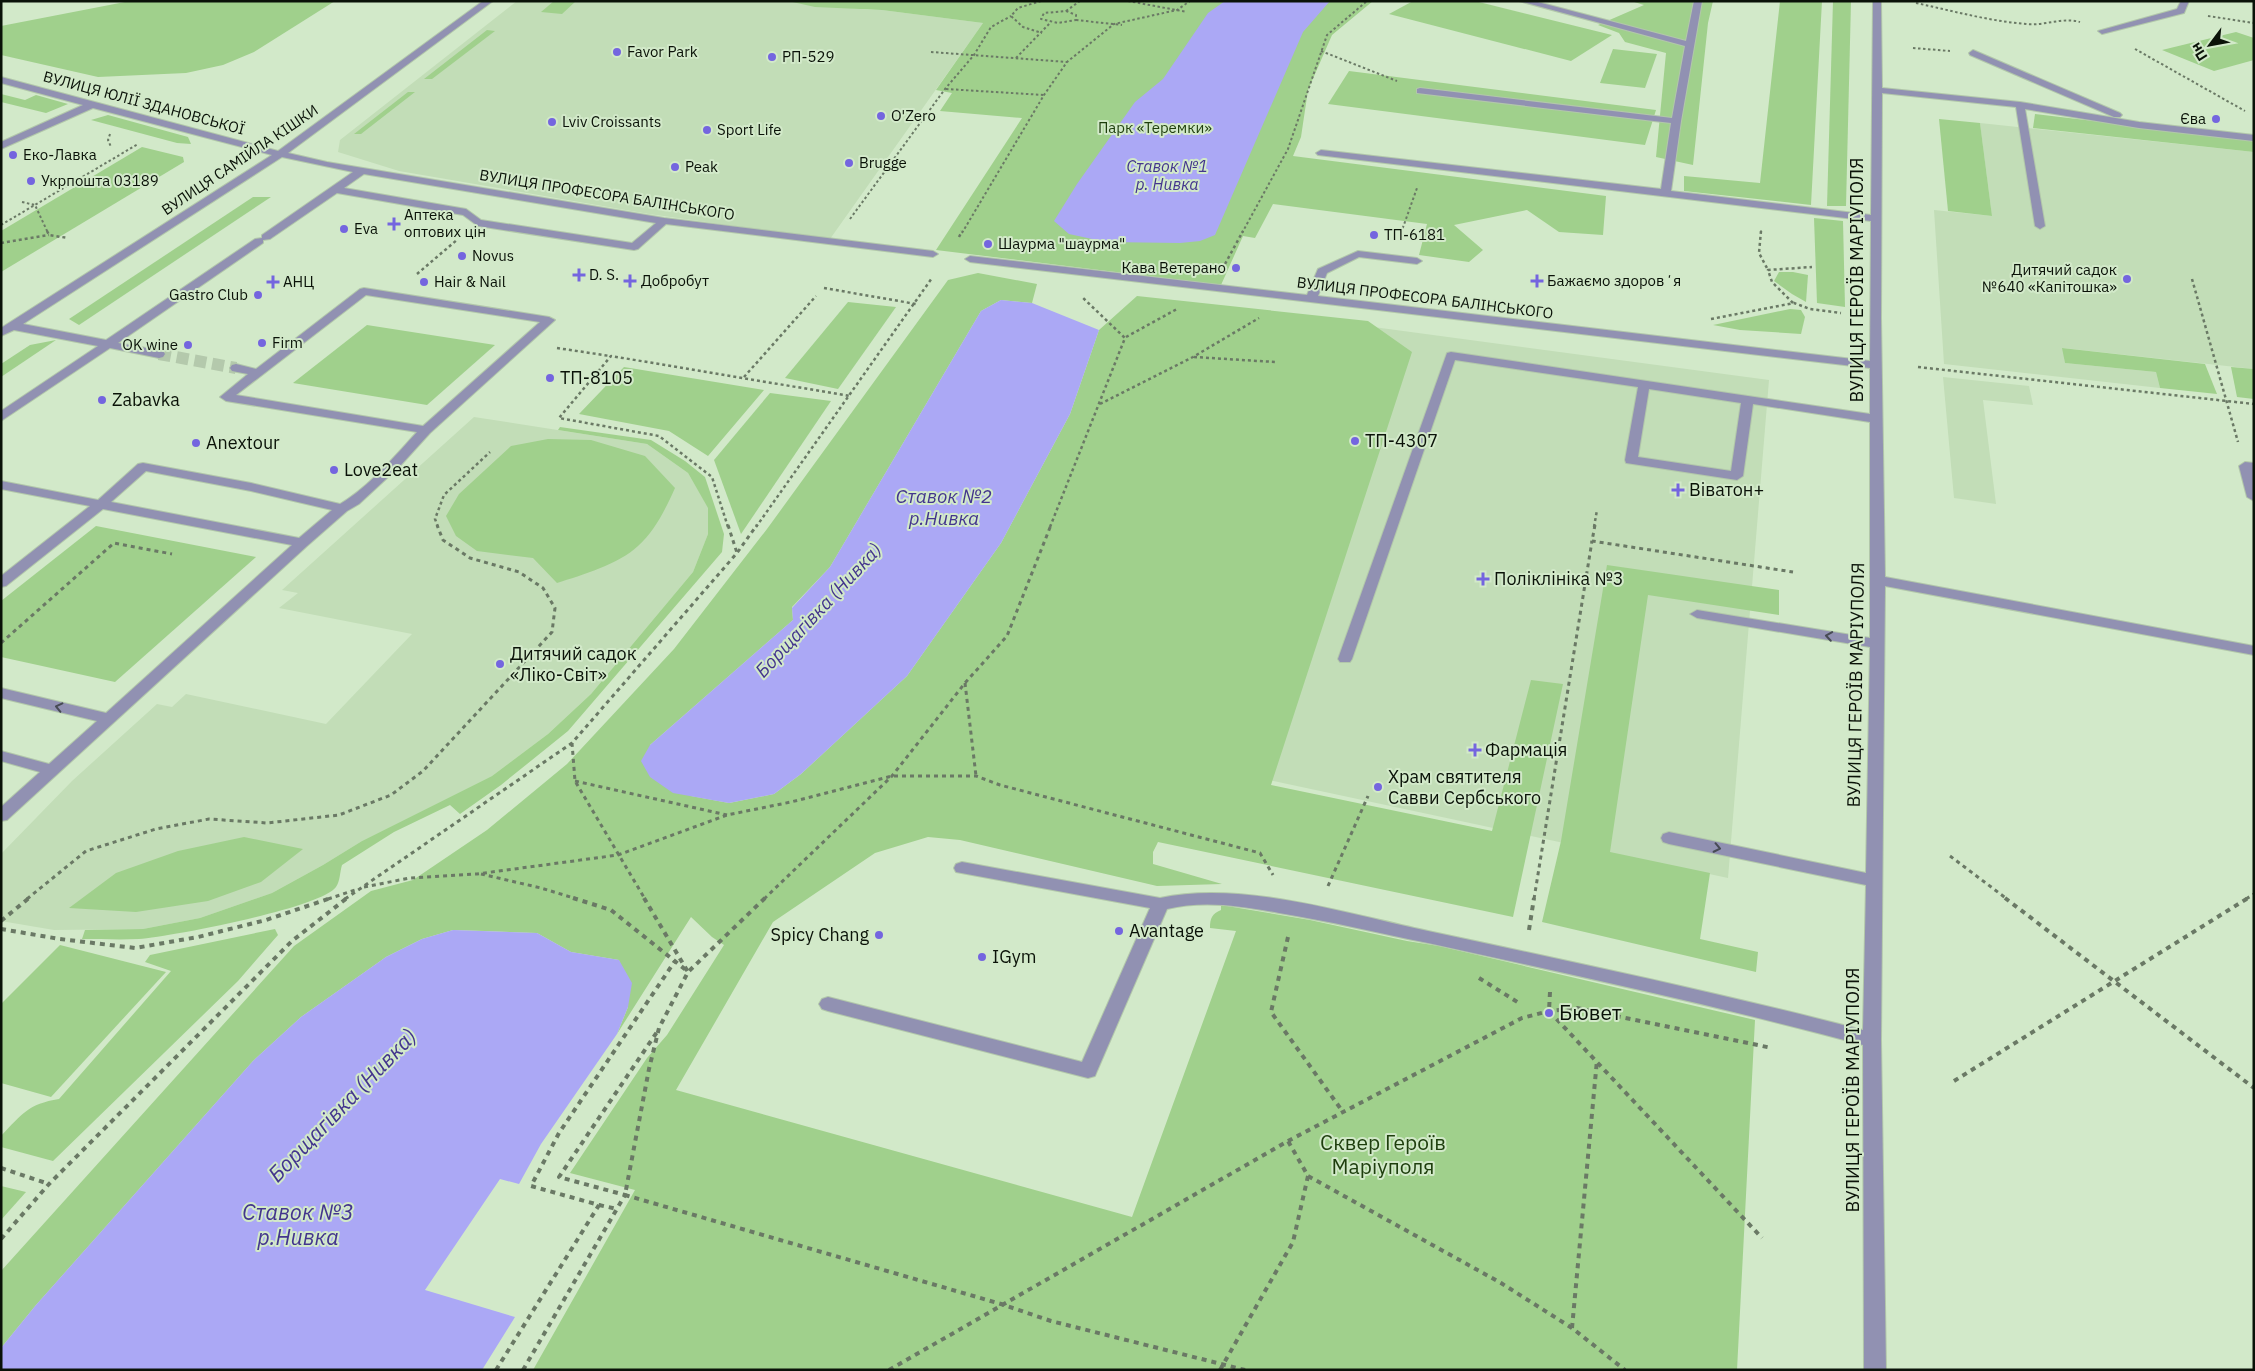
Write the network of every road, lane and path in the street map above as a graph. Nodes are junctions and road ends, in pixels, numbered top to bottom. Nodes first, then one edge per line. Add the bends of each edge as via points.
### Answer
1 (489, 1) edge
2 (1020, 1) edge
3 (1041, 1) edge
4 (1080, 1) edge
5 (1128, 1) edge
6 (1190, 1) edge
7 (1367, 1) edge
8 (1522, 1) edge
9 (1698, 1) edge
10 (1877, 1) edge
11 (2185, 1) edge
12 (1018, 8) junction
13 (1178, 10) junction
14 (1066, 11) junction
15 (2181, 11) junction
16 (1187, 12) dead end
17 (1011, 16) junction
18 (1076, 20) junction
19 (1050, 23) junction
20 (2254, 23) edge
21 (1114, 24) junction
22 (1122, 25) dead end
23 (2102, 31) dead end
24 (1042, 33) junction
25 (1689, 44) junction
26 (1913, 48) dead end
27 (1321, 51) junction
28 (931, 52) dead end
29 (1973, 54) joint
30 (974, 55) junction
31 (1016, 58) junction
32 (1067, 62) junction
33 (1, 80) edge
34 (945, 89) junction
35 (1878, 90) junction
36 (1420, 91) joint
37 (1044, 95) junction
38 (93, 104) junction
39 (2020, 106) junction
40 (1676, 120) junction
41 (2139, 125) junction
42 (110, 134) dead end
43 (2254, 138) edge
44 (141, 142) dead end
45 (1, 146) edge
46 (110, 148) dead end
47 (1321, 153) dead end
48 (279, 155) junction
49 (1426, 165) junction
50 (362, 171) junction
51 (336, 190) junction
52 (1666, 193) junction
53 (22, 202) dead end
54 (35, 205) junction
55 (1876, 219) junction
56 (664, 221) junction
57 (1, 225) edge
58 (2040, 226) dead end
59 (50, 235) junction
60 (68, 238) dead end
61 (956, 241) dead end
62 (1, 243) edge
63 (832, 244) junction
64 (447, 250) dead end
65 (933, 254) dead end
66 (1390, 258) junction
67 (970, 259) dead end
68 (1417, 261) dead end
69 (1812, 267) dead end
70 (936, 272) dead end
71 (413, 277) dead end
72 (2192, 279) dead end
73 (824, 288) dead end
74 (1213, 288) junction
75 (1079, 294) dead end
76 (816, 296) dead end
77 (1294, 298) junction
78 (1311, 300) junction
79 (1794, 303) junction
80 (916, 304) junction
81 (1840, 313) dead end
82 (1709, 319) dead end
83 (13, 326) junction
84 (1, 333) edge
85 (1125, 338) junction
86 (108, 344) junction
87 (555, 350) dead end
88 (159, 354) tunnel mouth
89 (611, 356) junction
90 (1193, 357) junction
91 (1275, 362) dead end
92 (1876, 365) junction
93 (1918, 367) dead end
94 (236, 368) tunnel mouth
95 (258, 372) junction
96 (744, 378) junction
97 (1644, 385) junction
98 (850, 396) junction
99 (1747, 400) junction
100 (2226, 401) junction
101 (1099, 404) junction
102 (2254, 404) edge
103 (1, 417) edge
104 (1876, 419) junction
105 (426, 430) junction
106 (490, 452) dead end
107 (2250, 466) edge
108 (1, 485) edge
109 (2254, 497) edge
110 (101, 504) junction
111 (342, 508) junction
112 (1597, 510) dead end
113 (1592, 541) junction
114 (302, 543) junction
115 (737, 553) junction
116 (172, 554) dead end
117 (1793, 572) dead end
118 (1878, 580) junction
119 (1, 583) edge
120 (1697, 614) dead end
121 (1, 643) edge
122 (1877, 644) junction
123 (2254, 651) edge
124 (1345, 659) dead end
125 (964, 683) junction
126 (1, 693) edge
127 (107, 718) junction
128 (572, 743) junction
129 (1, 756) edge
130 (51, 770) junction
131 (892, 776) junction
132 (976, 776) junction
133 (575, 780) junction
134 (1368, 796) dead end
135 (727, 815) junction
136 (1, 816) edge
137 (1669, 838) dead end
138 (618, 855) junction
139 (1950, 856) dead end
140 (962, 868) dead end
141 (477, 874) junction
142 (1874, 881) junction
143 (361, 888) junction
144 (2254, 894) edge
145 (1160, 904) junction
146 (1294, 908) junction
147 (1316, 912) junction
148 (1, 920) edge
149 (1, 928) edge
150 (1524, 957) junction
151 (675, 961) junction
152 (1550, 964) junction
153 (688, 972) junction
154 (2114, 981) junction
155 (828, 1004) dead end
156 (1549, 1011) junction
157 (659, 1028) junction
158 (1872, 1040) junction
159 (1772, 1048) dead end
160 (1597, 1060) junction
161 (1954, 1081) dead end
162 (2254, 1088) edge
163 (1343, 1112) junction
164 (1288, 1141) junction
165 (1, 1168) edge
166 (1308, 1176) junction
167 (49, 1184) junction
168 (625, 1195) junction
169 (599, 1205) junction
170 (617, 1209) junction
171 (1762, 1238) dead end
172 (1, 1239) edge
173 (1001, 1304) junction
174 (1572, 1328) junction
175 (1224, 1363) junction
176 (496, 1370) edge
177 (523, 1370) edge
178 (890, 1370) edge
179 (1220, 1370) edge
180 (1245, 1370) edge
181 (1625, 1370) edge
182 (1875, 1370) edge

1 - 48 street, ВУЛИЦЯ САМІЙЛА КІШКИ
2 - 12 path
3 - 12 path
4 - 14 path
5 - 13 path
6 - 13 path
7 - 27 path via 1327,34
8 - 25 street
9 - 25 street
10 - 35 street, ВУЛИЦЯ ГЕРОЇВ МАРІУПОЛЯ
11 - 15 street
12 - 17 path
13 - 16 path
13 - 21 path
14 - 18 path via 1076,14
14 - 19 path via 1044,13 1041,19
15 - 20 path
15 - 23 street
17 - 24 path via 1023,27
17 - 30 path via 991,27
18 - 19 path via 1064,24
18 - 21 path
19 - 24 path
21 - 22 path
21 - 32 path
24 - 31 path
25 - 40 street
26 - 29 path
27 - 36 path
27 - 74 path via 1288,149
28 - 30 path
29 - 41 street
30 - 31 path
30 - 34 path
31 - 32 path
32 - 37 path
33 - 38 street, ВУЛИЦЯ ЮЛІЇ ЗДАНОВСЬКОЇ
34 - 37 path
34 - 63 path
35 - 39 street
35 - 55 street, ВУЛИЦЯ ГЕРОЇВ МАРІУПОЛЯ
36 - 40 street
37 - 61 path
38 - 45 street
38 - 48 street, ВУЛИЦЯ ЮЛІЇ ЗДАНОВСЬКОЇ
39 - 41 street
39 - 58 street
40 - 52 street
41 - 43 street
42 - 46 path
44 - 54 path
47 - 49 street
48 - 50 street, ВУЛИЦЯ ПРОФЕСОРА БАЛІНСЬКОГО
48 - 83 street, ВУЛИЦЯ САМІЙЛА КІШКИ
49 - 52 street
49 - 66 path
50 - 51 street
50 - 56 street, ВУЛИЦЯ ПРОФЕСОРА БАЛІНСЬКОГО
51 - 56 street via 466,212 478,223 634,247
51 - 86 street
52 - 55 street
53 - 54 path
54 - 57 path
54 - 59 path
55 - 92 street, ВУЛИЦЯ ГЕРОЇВ МАРІУПОЛЯ
56 - 63 street, ВУЛИЦЯ ПРОФЕСОРА БАЛІНСЬКОГО
59 - 60 path
59 - 62 path
63 - 65 street, ВУЛИЦЯ ПРОФЕСОРА БАЛІНСЬКОГО
64 - 71 path
66 - 68 street
66 - 78 street via 1358,254 1322,271
67 - 74 street, ВУЛИЦЯ ПРОФЕСОРА БАЛІНСЬКОГО
69 - 79 path via 1768,270 1772,282
70 - 80 path
72 - 100 path
73 - 80 path
74 - 77 street, ВУЛИЦЯ ПРОФЕСОРА БАЛІНСЬКОГО
74 - 85 path
75 - 85 path
76 - 96 path
77 - 78 street, ВУЛИЦЯ ПРОФЕСОРА БАЛІНСЬКОГО
77 - 90 path
78 - 92 street, ВУЛИЦЯ ПРОФЕСОРА БАЛІНСЬКОГО
79 - 81 path
79 - 82 path
80 - 98 path
83 - 84 street, ВУЛИЦЯ САМІЙЛА КІШКИ
83 - 86 street
85 - 101 path
86 - 88 street
86 - 103 street
87 - 89 path via 558,347
89 - 96 path
89 - 115 path via 559,418 659,436 712,477
90 - 91 path
90 - 101 path
92 - 104 street, ВУЛИЦЯ ГЕРОЇВ МАРІУПОЛЯ
93 - 100 path
94 - 95 street
95 - 105 street via 226,397
95 - 105 street via 364,291 549,320
96 - 98 path
97 - 99 street
97 - 99 street via 1631,460 1737,476
97 - 124 street via 1451,356
98 - 115 path
99 - 104 street
100 - 102 path
100 - 107 path
101 - 125 path via 1007,636
104 - 118 street, ВУЛИЦЯ ГЕРОЇВ МАРІУПОЛЯ
105 - 111 street via 395,463
106 - 148 path via 444,495 436,518 443,540 470,558 519,572 543,588 555,608 552,632 423,771 391,795 339,815 267,823 209,819 156,828 86,851
107 - 109 street
108 - 110 street
110 - 111 street via 143,467
110 - 114 street
110 - 119 street
111 - 114 street
112 - 113 path
113 - 117 path
113 - 150 path
114 - 127 street
115 - 128 path
116 - 121 path via 114,544
118 - 122 street, ВУЛИЦЯ ГЕРОЇВ МАРІУПОЛЯ
118 - 123 street
122 -> 120 street
122 - 142 street, ВУЛИЦЯ ГЕРОЇВ МАРІУПОЛЯ
125 - 131 path
125 - 132 path
127 -> 126 street
127 - 130 street
128 - 133 path
128 - 143 path
129 - 130 street
130 - 136 street
131 - 132 path
131 - 135 path
131 - 153 path
132 - 146 path via 1260,853
133 - 135 path
133 - 138 path
134 - 147 path
135 - 138 path
137 -> 142 street
138 - 141 path
138 - 153 path
139 - 154 path
140 - 145 street
141 - 143 path via 410,878
141 - 151 path via 541,888 611,910
142 - 158 street, ВУЛИЦЯ ГЕРОЇВ МАРІУПОЛЯ
143 - 149 path via 266,920 135,948
143 - 167 path via 292,941
144 - 154 path
145 - 146 street via 1184,898 1221,897
145 - 155 street via 1088,1071
146 - 147 street
146 - 163 path via 1271,1012
147 - 150 street
150 - 152 street
151 - 153 path
151 - 169 path via 559,1133 531,1186
152 - 156 path
152 - 158 street via 1774,1013
153 - 157 path
154 - 161 path
154 - 162 path
156 - 159 path via 1578,1008
156 - 160 path
156 - 163 path via 1522,1018
157 - 168 path
157 - 168 path via 559,1177
158 - 182 street, ВУЛИЦЯ ГЕРОЇВ МАРІУПОЛЯ
160 - 171 path
160 - 174 path
163 - 164 path
164 - 166 path
164 - 173 path
165 - 167 path
166 - 174 path via 1501,1283
166 - 175 path via 1293,1242
167 - 172 path
168 - 170 path
168 - 173 path
169 - 170 path
169 - 176 path
170 - 177 path
173 - 175 path via 1051,1321 1168,1352
173 - 178 path
174 - 181 path
175 - 179 path
175 - 180 path

